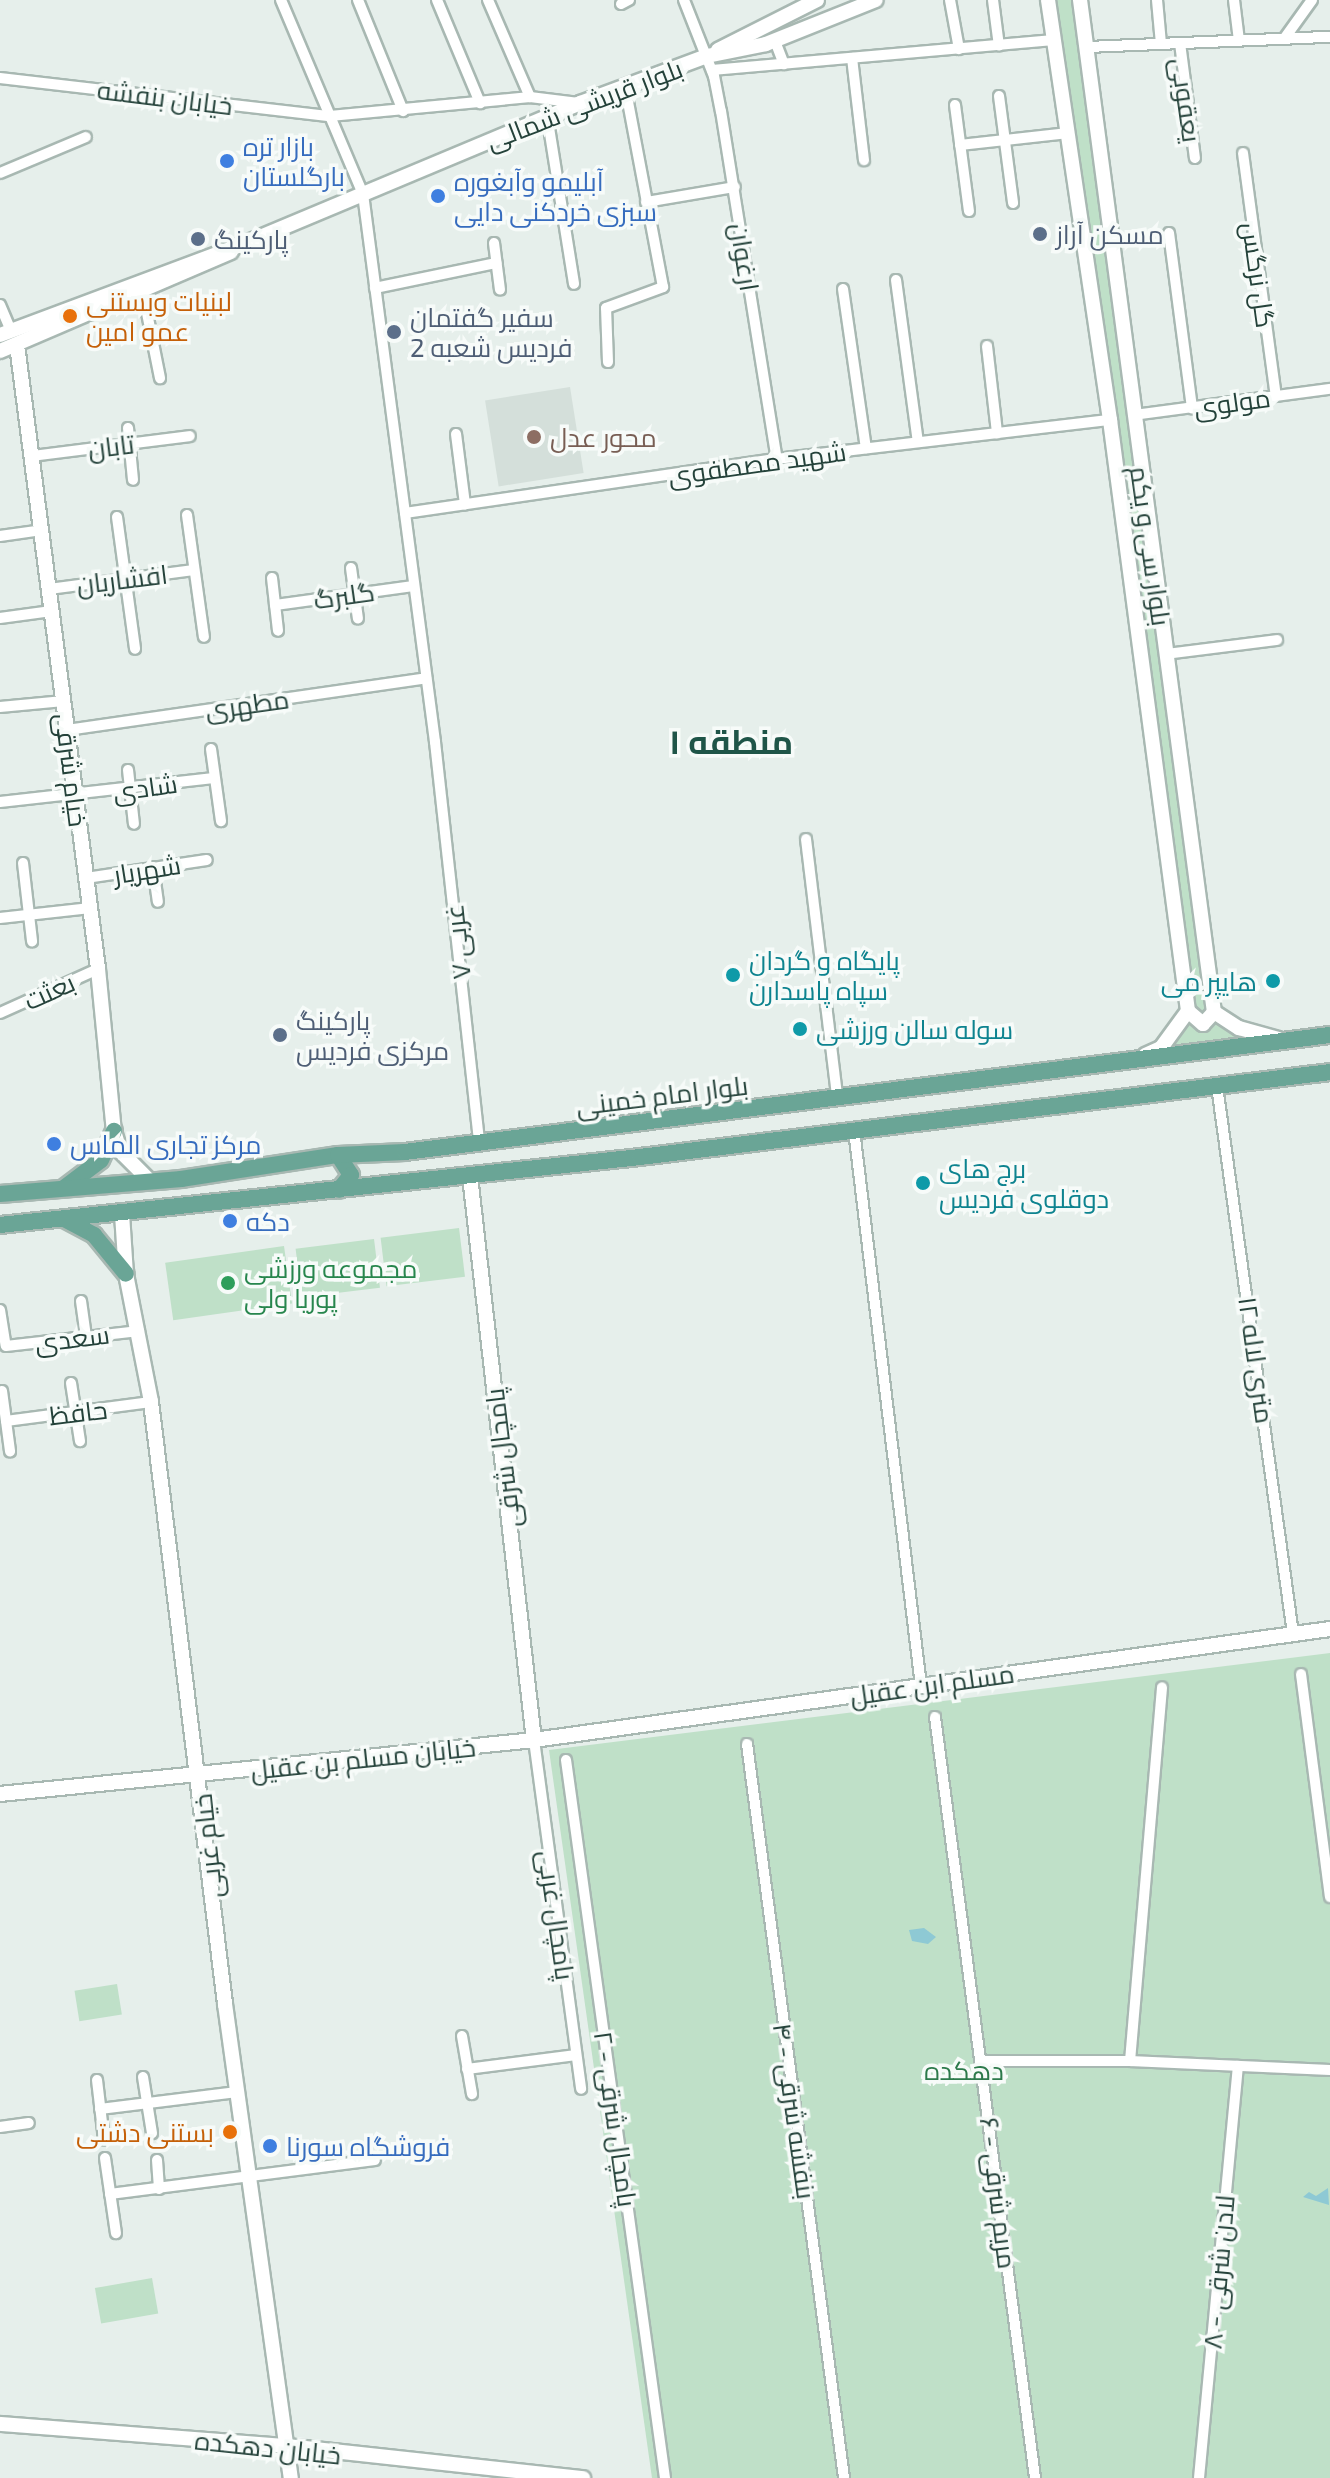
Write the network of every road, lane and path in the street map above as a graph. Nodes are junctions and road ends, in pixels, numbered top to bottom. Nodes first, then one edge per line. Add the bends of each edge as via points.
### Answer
1 (281, 0) edge
2 (358, 0) edge
3 (437, 0) edge
4 (488, 0) edge
5 (684, 0) edge
6 (817, 0) edge
7 (876, 0) edge
8 (950, 0) edge
9 (993, 0) edge
10 (1048, 0) edge
11 (1080, 0) edge
12 (1157, 0) edge
13 (1234, 0) edge
14 (1312, 0) edge
15 (766, 22) junction
16 (1330, 37) edge
17 (1284, 39) junction
18 (1054, 40) junction
19 (775, 41) junction
20 (1239, 41) junction
21 (1180, 43) junction
22 (1161, 44) junction
23 (999, 46) junction
24 (1087, 47) junction
25 (959, 49) junction
26 (852, 58) junction
27 (710, 63) junction
28 (784, 64) junction
29 (0, 78) edge
30 (625, 86) junction
31 (999, 96) dead end
32 (530, 97) junction
33 (480, 103) junction
34 (580, 103) junction
35 (955, 105) dead end
36 (403, 111) junction
37 (547, 115) junction
38 (330, 116) junction
39 (1068, 133) junction
40 (86, 137) dead end
41 (1005, 140) junction
42 (960, 145) junction
43 (1243, 153) dead end
44 (1195, 158) dead end
45 (864, 160) dead end
46 (0, 173) edge
47 (735, 187) junction
48 (363, 194) junction
49 (646, 202) junction
50 (1013, 203) dead end
51 (969, 211) dead end
52 (1169, 233) dead end
53 (494, 243) dead end
54 (241, 245) junction
55 (496, 263) junction
56 (896, 280) dead end
57 (574, 284) dead end
58 (375, 288) junction
59 (843, 289) dead end
60 (500, 290) dead end
61 (143, 293) junction
62 (0, 305) edge
63 (9, 337) edge
64 (987, 346) dead end
65 (0, 351) edge
66 (608, 362) dead end
67 (160, 378) dead end
68 (1330, 389) edge
69 (1276, 396) junction
70 (1192, 408) junction
71 (1134, 415) junction
72 (1110, 420) junction
73 (128, 428) dead end
74 (997, 433) junction
75 (456, 434) dead end
76 (190, 436) dead end
77 (918, 442) junction
78 (129, 443) junction
79 (866, 448) junction
80 (32, 456) junction
81 (777, 459) junction
82 (133, 480) dead end
83 (465, 504) junction
84 (405, 513) junction
85 (187, 515) dead end
86 (117, 517) dead end
87 (42, 530) junction
88 (0, 536) edge
89 (351, 568) dead end
90 (194, 570) junction
91 (272, 578) dead end
92 (125, 580) junction
93 (414, 586) junction
94 (49, 589) junction
95 (354, 593) junction
96 (275, 605) junction
97 (52, 611) junction
98 (0, 618) edge
99 (358, 619) dead end
100 (278, 631) dead end
101 (204, 637) dead end
102 (1277, 640) dead end
103 (135, 649) dead end
104 (1166, 654) junction
105 (426, 678) junction
106 (64, 701) junction
107 (0, 707) edge
108 (67, 730) junction
109 (211, 749) dead end
110 (128, 770) dead end
111 (214, 778) junction
112 (130, 789) junction
113 (76, 797) junction
114 (0, 802) edge
115 (221, 821) dead end
116 (134, 824) dead end
117 (806, 839) dead end
118 (207, 860) dead end
119 (23, 863) dead end
120 (153, 867) junction
121 (86, 878) junction
122 (158, 902) dead end
123 (90, 908) junction
124 (29, 915) junction
125 (0, 918) edge
126 (32, 941) dead end
127 (98, 969) junction
128 (1188, 1011) junction
129 (1214, 1012) junction
130 (0, 1013) edge
131 (1330, 1035) edge
132 (1288, 1041) junction
133 (1137, 1058) junction
134 (1330, 1072) edge
135 (1217, 1086) junction
136 (837, 1097) junction
137 (854, 1130) junction
138 (114, 1131) junction
139 (479, 1142) junction
140 (338, 1155) junction
141 (470, 1176) junction
142 (151, 1182) junction
143 (59, 1190) junction
144 (339, 1190) junction
145 (0, 1194) edge
146 (122, 1214) junction
147 (65, 1219) junction
148 (0, 1225) edge
149 (126, 1274) junction
150 (81, 1301) dead end
151 (0, 1310) edge
152 (139, 1331) junction
153 (86, 1337) junction
154 (71, 1383) dead end
155 (2, 1391) dead end
156 (151, 1402) junction
157 (75, 1412) junction
158 (6, 1421) junction
159 (80, 1441) dead end
160 (10, 1451) dead end
161 (1330, 1629) edge
162 (1293, 1634) junction
163 (1301, 1674) dead end
164 (921, 1686) junction
165 (1162, 1687) dead end
166 (935, 1717) dead end
167 (534, 1740) junction
168 (747, 1744) dead end
169 (566, 1760) dead end
170 (200, 1775) junction
171 (0, 1794) edge
172 (1330, 1897) edge
173 (462, 2036) dead end
174 (576, 2055) junction
175 (982, 2061) junction
176 (1130, 2061) junction
177 (1238, 2066) junction
178 (467, 2069) junction
179 (1330, 2070) edge
180 (143, 2077) dead end
181 (97, 2080) dead end
182 (581, 2089) dead end
183 (237, 2092) junction
184 (472, 2094) dead end
185 (147, 2104) junction
186 (100, 2109) junction
187 (29, 2123) dead end
188 (0, 2127) edge
189 (152, 2133) dead end
190 (104, 2140) dead end
191 (105, 2158) dead end
192 (157, 2160) dead end
193 (375, 2160) dead end
194 (249, 2177) junction
195 (159, 2189) junction
196 (110, 2194) junction
197 (116, 2233) dead end
198 (0, 2424) edge
199 (287, 2446) junction
200 (291, 2478) edge
201 (583, 2478) edge
202 (665, 2478) edge
203 (844, 2478) edge
204 (1035, 2478) edge
205 (1199, 2478) edge

1 - 38 street
2 - 36 street
3 - 33 street
4 - 32 street
5 - 27 street, ارغوان
6 - 15 street, بلوار قریشی شمالی
7 - 19 street, بلوار قریشی شمالی
8 - 25 street
9 - 23 street
10 - 18 street, بلوار سی و یکم
11 - 24 street, بلوار سی و یکم
12 - 22 street
13 - 20 street
14 - 17 street
15 - 19 street via 765,34
15 - 27 street, بلوار قریشی شمالی
16 - 17 street
17 - 20 street
18 - 23 street
18 - 39 street, بلوار سی و یکم
19 - 27 street, بلوار قریشی شمالی
19 - 28 street
20 - 21 street
21 - 22 street
21 - 44 street, یعقوبی
22 - 24 street
23 - 25 street
24 - 71 street, بلوار سی و یکم
25 - 26 street
26 - 28 street
26 - 45 street
27 - 28 street
27 - 30 street, بلوار قریشی شمالی
27 - 47 street, ارغوان
29 - 38 street, خیابان بنفشه
30 - 34 street, بلوار قریشی شمالی
30 - 49 street
31 - 41 street
32 - 33 street, خیابان بنفشه
32 - 34 street, خیابان بنفشه
33 - 36 street, خیابان بنفشه
34 - 37 street, بلوار قریشی شمالی
35 - 42 street
36 - 38 street, خیابان بنفشه
37 - 48 street, بلوار قریشی شمالی
37 - 57 street
38 - 48 street
39 - 41 street
39 - 72 street, بلوار سی و یکم
40 - 46 street
41 - 42 street
41 - 50 street
42 - 51 street
43 - 69 street, گل نرگس
47 - 49 street
47 - 81 street, ارغوان
48 - 54 street, بلوار قریشی شمالی
48 - 58 street
49 - 66 street via 662,291 606,308
52 - 70 street
53 - 55 street
54 - 61 street, بلوار قریشی شمالی via 215,263
54 - 63 street, بلوار قریشی شمالی
55 - 58 street
55 - 60 street
56 - 77 street
58 - 84 street
59 - 79 street
61 - 63 street, بلوار قریشی شمالی
61 - 67 street
62 - 63 street
63 - 65 street, بلوار قریشی شمالی
63 - 80 street, خیام شرقی
64 - 74 street
68 - 69 street, مولوی
69 - 70 street, مولوی
70 - 71 street, مولوی
71 - 104 street, بلوار سی و یکم
72 - 74 street, شهید مصطفوی
72 - 128 street, بلوار سی و یکم
73 - 78 street
74 - 77 street, شهید مصطفوی
75 - 83 street
76 - 78 street, تابان
77 - 79 street, شهید مصطفوی
78 - 80 street, تابان
78 - 82 street
79 - 81 street, شهید مصطفوی
80 - 87 street, خیام شرقی
81 - 83 street, شهید مصطفوی
83 - 84 street, شهید مصطفوی
84 - 93 street
85 - 90 street
86 - 92 street
87 - 88 street
87 - 94 street, خیام شرقی
89 - 95 street
90 - 92 street, افشاریان
90 - 101 street
91 - 96 street
92 - 94 street, افشاریان
92 - 103 street
93 - 95 street, گلبرگ
93 - 105 street
94 - 97 street, خیام شرقی
95 - 96 street, گلبرگ
95 - 99 street
96 - 100 street
97 - 98 street
97 - 106 street, خیام شرقی
102 - 104 street
104 - 129 street, بلوار سی و یکم
105 - 108 street, مطهری
105 - 139 street, ۷ غربی
106 - 107 street
106 - 108 street, خیام شرقی
108 - 113 street, خیام شرقی
109 - 111 street
110 - 112 street
111 - 112 street, شادی
111 - 115 street
112 - 113 street, شادی
112 - 116 street
113 - 114 street, شادی
113 - 121 street, خیام شرقی
117 - 136 street
118 - 120 street, شهریار
119 - 124 street
120 - 121 street, شهریار
120 - 122 street
121 - 123 street, خیام شرقی
123 - 124 street
123 - 127 street, خیام شرقی
124 - 125 street
124 - 126 street
127 - 130 street, بعثت
127 - 138 street, خیام شرقی
128 - 129 street via 1203,1024
128 - 133 street via 1161,1048
129 - 132 street via 1239,1028
131 - 132 main road, بلوار امام خمینی
132 - 133 main road, بلوار امام خمینی
133 - 136 main road, بلوار امام خمینی
134 - 135 main road
135 - 137 main road
135 - 162 street, ۱۲ متری لاله
136 - 139 main road, بلوار امام خمینی
137 - 141 main road
137 - 164 street
138 - 142 street, خیام شرقی via 120,1151
138 - 143 main road via 101,1160
139 - 140 main road, بلوار امام خمینی
140 - 142 main road, بلوار امام خمینی
140 - 144 main road via 351,1175
141 - 144 main road
141 - 167 street, پامچال شرقی
142 - 143 main road, بلوار امام خمینی
143 - 145 main road, بلوار امام خمینی
144 - 146 main road
146 - 147 main road
146 - 149 street, خیام غربی
147 - 148 main road
147 - 149 main road via 94,1235
149 - 152 street, خیام غربی
150 - 153 street
151 - 153 street, سعدی via 6,1346
152 - 153 street, سعدی
152 - 156 street, خیام غربی
154 - 157 street
155 - 158 street
156 - 157 street, حافظ
156 - 170 street, خیام غربی
157 - 158 street, حافظ
157 - 159 street
158 - 160 street
161 - 162 street, مسلم ابن عقیل
162 - 164 street, مسلم ابن عقیل
163 - 172 street
164 - 167 street, مسلم ابن عقیل
165 - 176 street
166 - 175 street, مریم شرقی - ۶
167 - 170 street, خیابان مسلم بن عقیل
167 - 174 street, پامچال غربی
168 - 203 street, بنفشه شرقی - ۴
169 - 202 street, پامچال شرقی - ۲
170 - 171 street, خیابان مسلم بن عقیل
170 - 183 street, خیام غربی
173 - 178 street
174 - 178 street
174 - 182 street, پامچال غربی
175 - 176 street
175 - 204 street, مریم شرقی - ۶
176 - 177 street
177 - 179 street
177 - 205 street, لادن شرقی - ۸
178 - 184 street
180 - 185 street
181 - 186 street
183 - 185 street
183 - 194 street, خیام غربی
185 - 186 street
185 - 189 street
186 - 190 street
187 - 188 street
191 - 196 street
192 - 195 street
193 - 194 street
194 - 195 street
194 - 199 street, خیام غربی
195 - 196 street
196 - 197 street
198 - 199 street, خیابان دهکده
199 - 200 street, خیام غربی
199 - 201 street, خیابان دهکده

